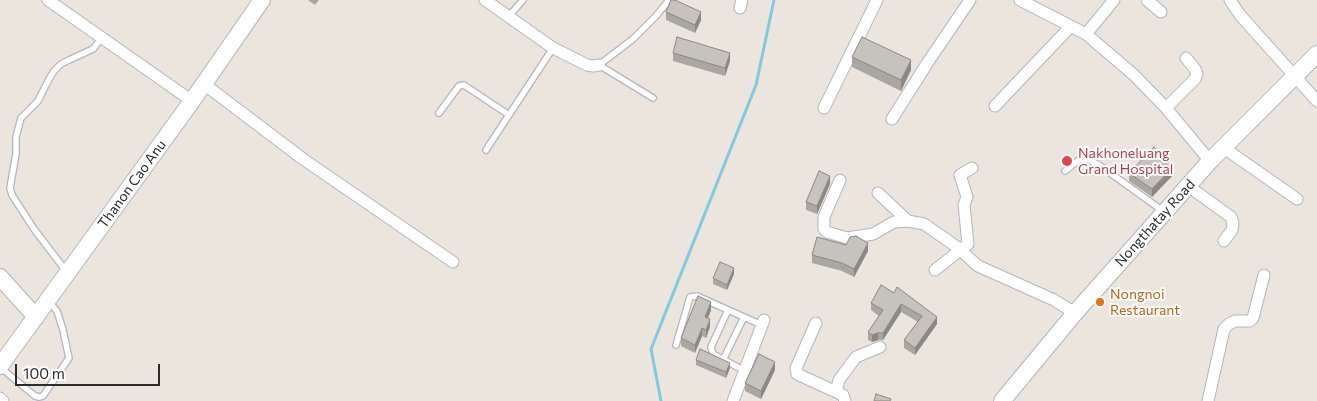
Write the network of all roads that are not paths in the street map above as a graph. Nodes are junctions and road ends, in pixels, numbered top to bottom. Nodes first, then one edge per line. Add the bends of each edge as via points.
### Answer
1 (48, 0) edge
2 (262, 0) edge
3 (485, 0) edge
4 (523, 0) edge
5 (669, 0) edge
6 (877, 0) edge
7 (970, 0) edge
8 (1020, 0) edge
9 (1114, 0) edge
10 (1147, 0) edge
11 (1230, 0) edge
12 (1162, 12) dead end
13 (509, 16) junction
14 (1071, 26) junction
15 (1086, 34) junction
16 (102, 38) junction
17 (553, 48) junction
18 (1317, 54) edge
19 (1186, 58) dead end
20 (599, 65) junction
21 (1294, 77) junction
22 (204, 84) junction
23 (653, 98) dead end
24 (192, 101) junction
25 (1317, 101) edge
26 (995, 106) dead end
27 (824, 108) dead end
28 (1166, 108) junction
29 (438, 113) dead end
30 (509, 115) junction
31 (892, 119) dead end
32 (1224, 148) junction
33 (486, 150) dead end
34 (1210, 161) junction
35 (972, 168) dead end
36 (1065, 171) dead end
37 (840, 180) dead end
38 (1188, 186) junction
39 (878, 193) dead end
40 (1297, 199) dead end
41 (1165, 212) junction
42 (908, 220) junction
43 (1224, 241) dead end
44 (961, 250) junction
45 (453, 262) dead end
46 (935, 270) dead end
47 (67, 273) junction
48 (1264, 275) dead end
49 (0, 276) edge
50 (48, 300) junction
51 (728, 310) junction
52 (1075, 313) junction
53 (36, 317) junction
54 (744, 317) junction
55 (763, 322) joint
56 (816, 323) dead end
57 (676, 345) dead end
58 (880, 347) dead end
59 (723, 360) junction
60 (0, 367) edge
61 (745, 371) junction
62 (836, 392) junction
63 (0, 398) edge
64 (3, 401) edge
65 (734, 401) edge
66 (845, 401) edge
67 (1002, 401) edge
68 (1208, 401) edge

1 - 16 street
2 - 22 street, Thanon Cao Anu
3 - 13 street
4 - 13 lane
5 - 20 lane via 632,39
6 - 27 street
7 - 31 street
8 - 14 street
9 - 15 street
10 - 12 street
11 - 21 street via 1240,16
13 - 17 street
14 - 15 street
14 - 26 street
15 - 28 street
16 - 24 street
16 - 47 lane via 93,49 61,64 54,71 38,101 21,118 16,137 10,188 12,196
17 - 20 street via 587,65
17 - 30 lane
18 - 21 street, Nongthatay Road
19 - 28 street via 1195,69 1195,79
20 - 23 lane
21 - 25 street
21 - 32 street, Nongthatay Road
22 - 24 street, Thanon Cao Anu
22 - 45 street via 303,158
24 - 47 street, Thanon Cao Anu
28 - 34 street
29 - 30 lane via 459,86 464,85
30 - 33 lane
32 - 34 street, Nongthatay Road
32 - 40 street
34 - 38 street, Nongthatay Road
35 - 44 street via 960,175 967,197 964,205 968,242
36 - 41 lane via 1080,159 1087,159
37 - 42 street via 824,217 827,232 847,238 873,234 894,222
38 - 41 street, Nongthatay Road
38 - 43 street via 1231,217 1232,230
39 - 42 street
41 - 52 street, Nongthatay Road
42 - 44 street via 924,224
44 - 46 street
44 - 52 street via 978,266 1054,300
47 - 50 street, Thanon Cao Anu
48 - 68 street via 1253,318 1229,324 1224,329
49 - 53 street
50 - 53 street, Thanon Cao Anu
50 - 60 lane via 57,311 69,358 43,396 35,396
51 - 54 lane
51 - 57 lane via 697,296 690,297
51 - 59 lane via 711,350
52 - 67 street, Nongthatay Road
53 - 60 street, Thanon Cao Anu
54 - 55 lane
54 - 59 lane
55 - 61 street
56 - 62 street via 796,368 798,374
58 - 62 street via 856,357 839,380
59 - 61 lane
61 - 65 street
62 - 66 street
63 - 64 street

